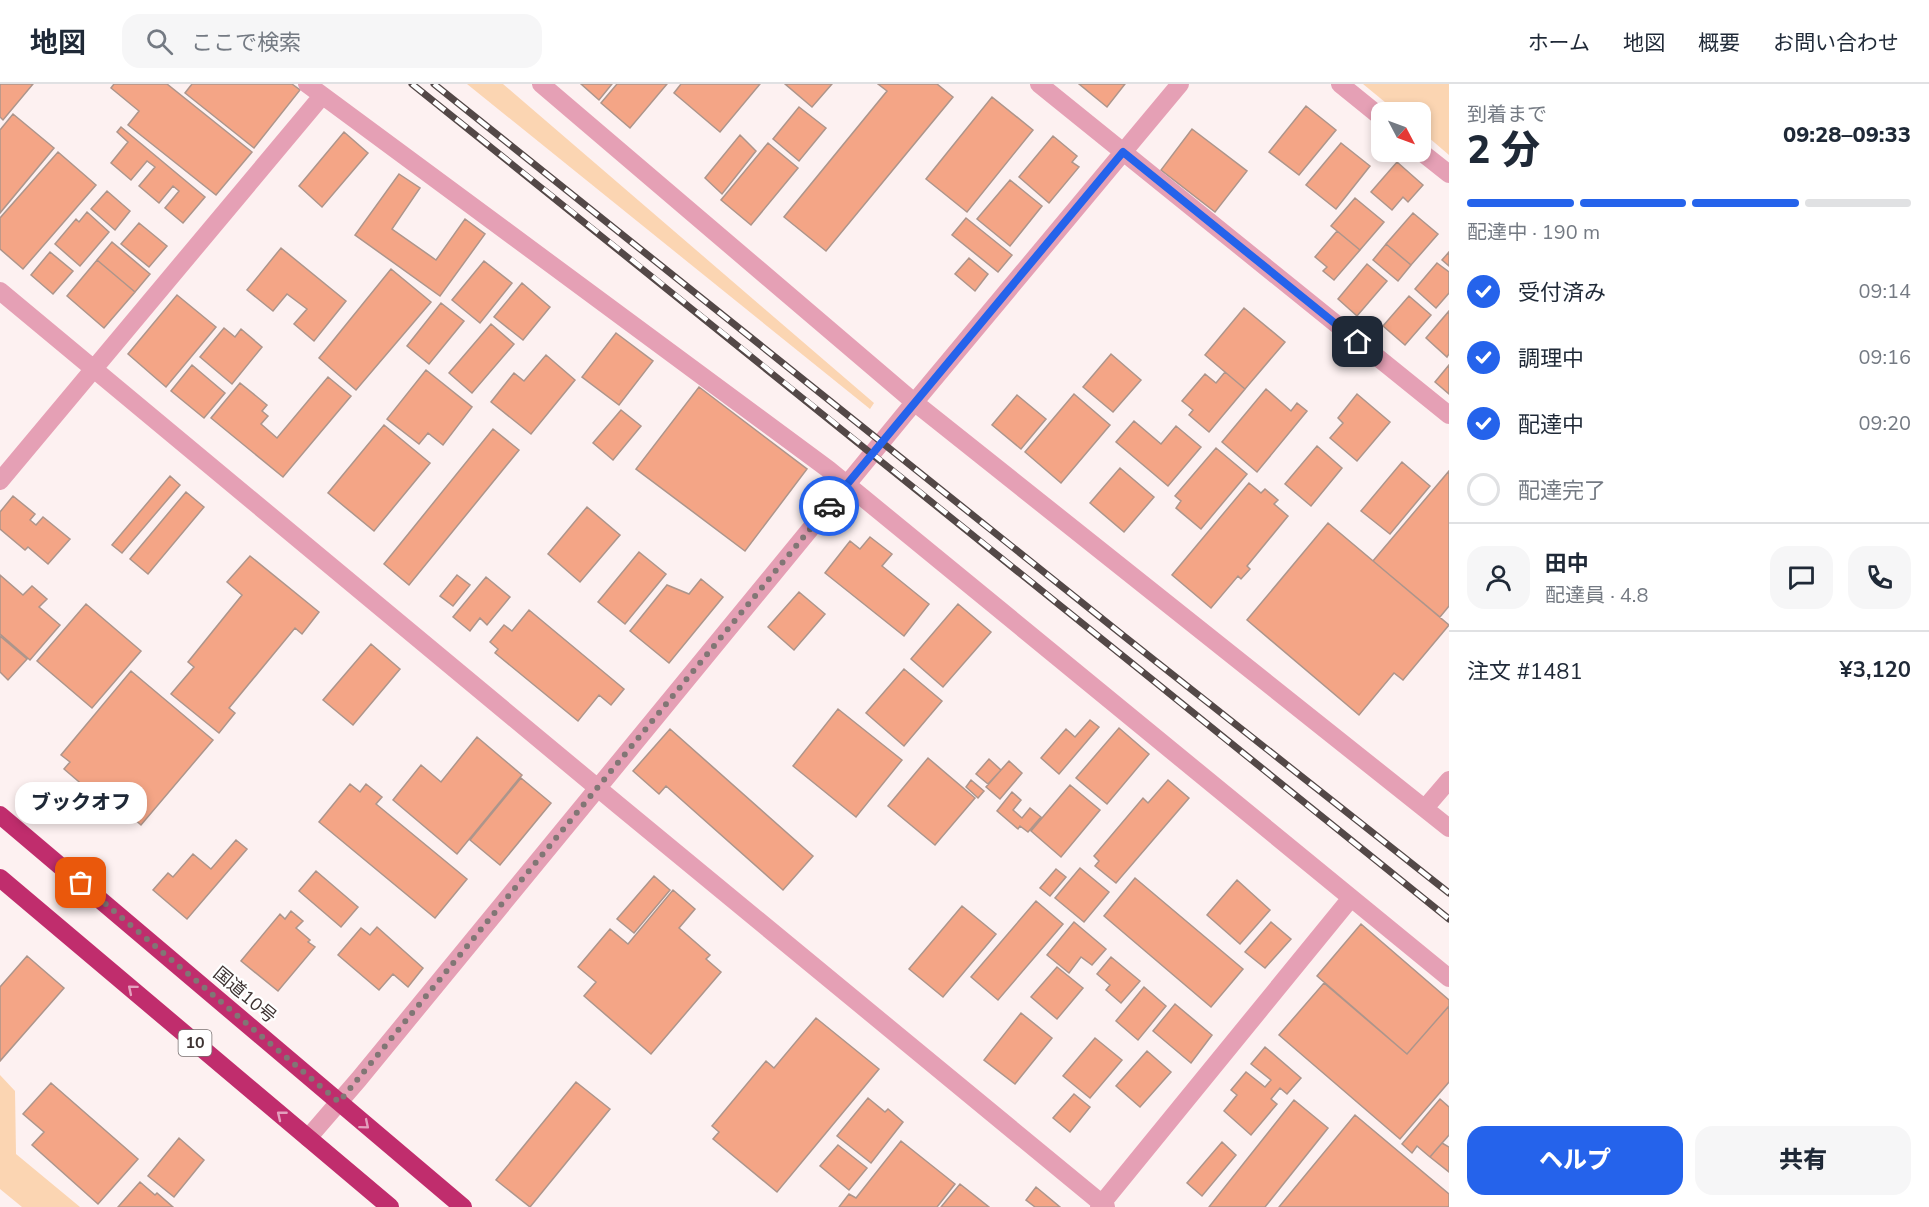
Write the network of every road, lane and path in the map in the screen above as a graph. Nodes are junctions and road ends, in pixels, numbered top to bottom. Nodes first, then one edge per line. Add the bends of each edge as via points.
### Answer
1 (307, 84) edge
2 (541, 84) edge
3 (1039, 84) edge
4 (1180, 84) edge
5 (1340, 84) edge
6 (322, 96) junction
7 (1371, 109) edge
8 (1123, 152) junction
9 (1431, 160) edge
10 (1449, 174) edge
11 (0, 291) edge
12 (93, 368) junction
13 (914, 402) junction
14 (1449, 416) edge
15 (0, 481) edge
16 (848, 484) junction
17 (1449, 780) edge
18 (597, 788) junction
19 (1425, 808) junction
20 (0, 815) edge
21 (1449, 828) edge
22 (0, 879) edge
23 (1350, 898) junction
24 (1449, 978) edge
25 (339, 1102) junction
26 (308, 1138) junction
27 (1102, 1206) edge
28 (390, 1207) edge
29 (463, 1207) edge

1 - 6 street
2 - 13 street
3 - 8 street
4 - 8 street
5 - 7 street
6 - 12 street
6 - 16 street
8 - 13 street
8 - 14 street
9 - 10 street
11 - 12 street
12 - 15 street
12 - 18 street
13 - 16 street
13 - 19 street
16 - 18 street
16 - 23 street
17 - 19 street
18 - 25 street
18 - 27 street
19 - 21 street
20 - 25 highway, 国道10号
26 -> 22 highway, 10
23 - 24 street
23 - 27 street
25 - 26 street
25 -> 29 highway, 国道10号
26 - 28 highway, 10

